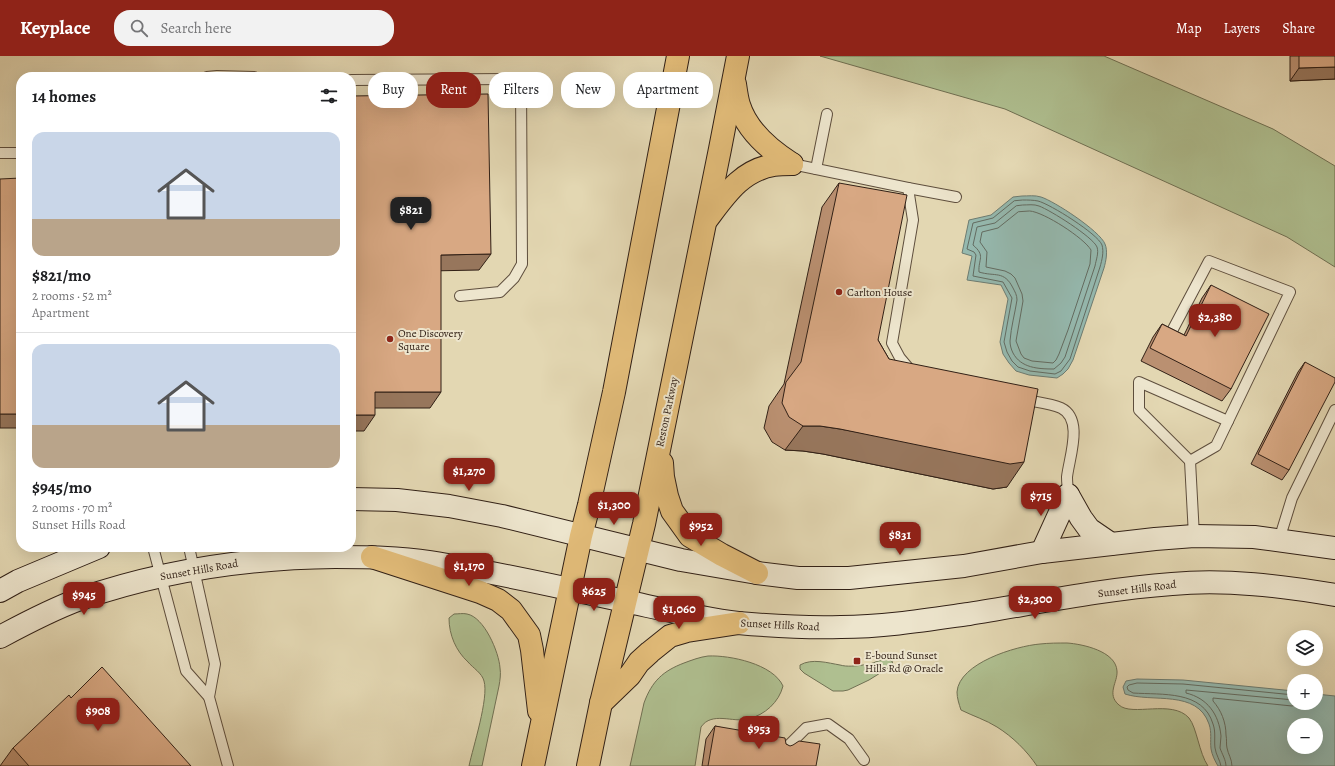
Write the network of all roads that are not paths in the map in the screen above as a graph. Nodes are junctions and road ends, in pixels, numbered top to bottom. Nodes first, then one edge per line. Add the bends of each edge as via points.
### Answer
1 (678, 56) edge
2 (736, 65) edge
3 (356, 80) edge
4 (827, 114) dead end
5 (0, 153) edge
6 (16, 154) edge
7 (792, 164) junction
8 (816, 169) junction
9 (908, 188) junction
10 (956, 197) dead end
11 (704, 224) junction
12 (460, 296) dead end
13 (1172, 331) edge
14 (917, 374) edge
15 (1016, 398) edge
16 (1335, 410) edge
17 (1228, 421) junction
18 (662, 437) junction
19 (1190, 461) junction
20 (1068, 495) junction
21 (356, 499) edge
22 (581, 536) junction
23 (1194, 536) junction
24 (1279, 540) junction
25 (1112, 544) junction
26 (1335, 548) edge
27 (638, 550) junction
28 (87, 552) edge
29 (155, 552) edge
30 (190, 552) edge
31 (1042, 552) junction
32 (372, 557) junction
33 (194, 570) junction
34 (757, 573) junction
35 (161, 577) junction
36 (570, 589) junction
37 (0, 591) edge
38 (1335, 595) edge
39 (625, 601) junction
40 (739, 623) junction
41 (0, 637) edge
42 (209, 697) junction
43 (601, 703) junction
44 (541, 732) junction
45 (782, 752) edge
46 (864, 760) dead end
47 (228, 766) edge
48 (533, 766) edge
49 (588, 766) edge

1 - 22 main road via 614,392
2 - 7 main road via 739,106 748,125 776,154
2 - 11 main road, Reston Parkway
3 - 12 lane via 521,79 522,264 514,278 500,292
4 - 8 lane
5 - 6 lane
7 - 8 lane
7 - 11 main road via 773,165 736,182
8 - 9 lane
9 - 10 lane
9 - 14 lane via 913,220 892,343 910,371
11 - 18 main road, Reston Parkway
13 - 17 lane via 1209,261 1290,292
15 - 20 lane via 1062,408 1069,414 1074,424 1074,434 1067,477
16 - 24 lane via 1292,498
17 - 19 lane via 1216,446
17 - 19 lane via 1139,382 1139,410
18 - 27 main road, Reston Parkway
18 - 34 main road via 663,477 672,511 690,536
19 - 23 lane
20 - 25 main road via 1089,529
20 - 31 main road
21 - 22 main road via 397,500 449,506
22 - 27 main road
22 - 36 main road
23 - 24 main road
23 - 25 main road
24 - 26 main road
25 - 31 main road
27 - 34 main road
27 - 39 main road, Reston Parkway
28 - 37 main road
29 - 35 lane
30 - 33 lane
31 - 34 main road via 964,566 849,578 798,578
32 - 33 main road, Sunset Hills Road via 269,559
32 - 36 main road, Sunset Hills Road via 427,562
32 - 44 main road via 480,592 498,600 511,610 529,635
33 - 35 main road, Sunset Hills Road
33 - 42 lane via 215,664
35 - 41 main road, Sunset Hills Road via 79,600
35 - 42 lane via 186,671
36 - 39 main road, Sunset Hills Road
36 - 44 main road
38 - 40 main road, Sunset Hills Road via 1266,585 1176,583 884,625 803,627
39 - 40 main road, Sunset Hills Road
39 - 43 main road, Reston Parkway
40 - 43 main road via 670,636 639,662 630,675
42 - 47 lane
43 - 49 main road, Reston Parkway
44 - 48 main road
45 - 46 lane via 806,728 828,724 849,739

